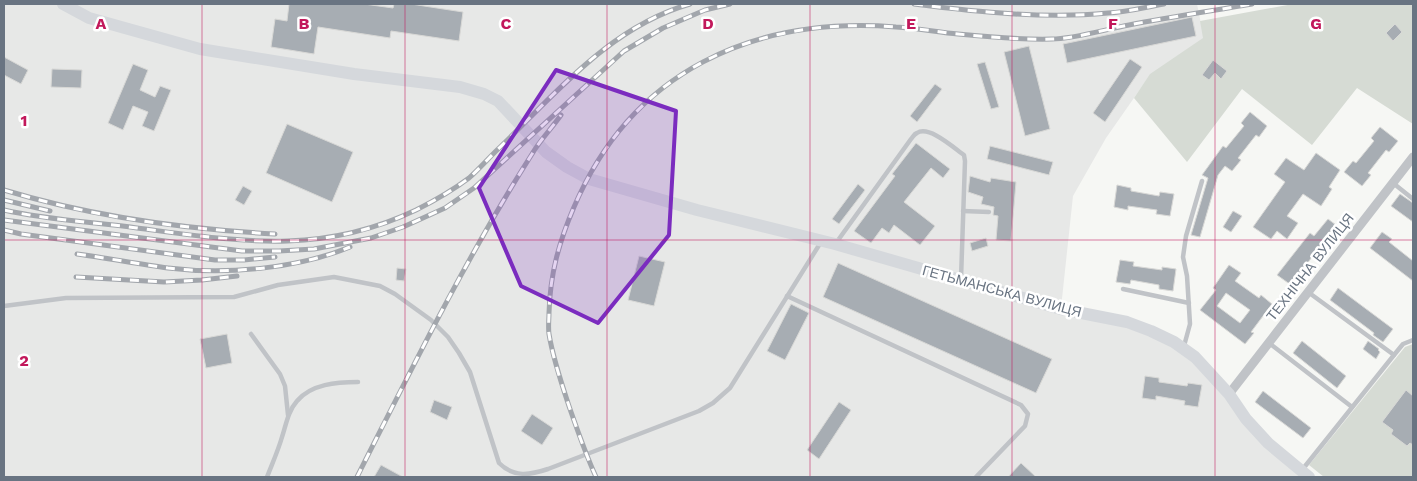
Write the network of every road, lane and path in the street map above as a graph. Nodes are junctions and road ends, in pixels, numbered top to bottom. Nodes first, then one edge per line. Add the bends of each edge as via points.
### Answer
1 (63, 4) edge
2 (1413, 157) edge
3 (1202, 181) dead end
4 (1393, 183) junction
5 (1413, 199) edge
6 (963, 211) junction
7 (989, 212) dead end
8 (822, 240) junction
9 (835, 244) junction
10 (961, 281) junction
11 (1124, 289) dead end
12 (1308, 292) junction
13 (787, 296) junction
14 (1189, 303) junction
15 (4, 306) edge
16 (251, 334) dead end
17 (1413, 340) edge
18 (1269, 343) junction
19 (1184, 348) junction
20 (1394, 354) junction
21 (358, 382) dead end
22 (1229, 394) junction
23 (1352, 407) junction
24 (288, 416) junction
25 (1305, 474) edge
26 (267, 477) edge
27 (976, 477) edge

1 - 8 street, ГЕТЬМАНСЬКА ВУЛИЦЯ via 89,18 200,49 460,87 484,94 498,101 546,152 589,179 697,210
2 - 4 street, ТЕХНІЧНА ВУЛИЦЯ
3 - 14 lane via 1183,257
4 - 5 lane
4 - 12 street, ТЕХНІЧНА ВУЛИЦЯ
6 - 7 lane
6 - 9 lane via 964,155 931,132 921,131 911,139
6 - 10 lane
8 - 9 street, ГЕТЬМАНСЬКА ВУЛИЦЯ
8 - 13 lane
9 - 10 street, ГЕТЬМАНСЬКА ВУЛИЦЯ
10 - 19 street, ГЕТЬМАНСЬКА ВУЛИЦЯ via 1061,309 1126,322
11 - 14 lane
12 - 18 street, ТЕХНІЧНА ВУЛИЦЯ
12 - 20 lane
13 - 15 lane via 730,388 713,403 557,466 525,475 506,470 499,463 470,372 448,337 431,320 380,286 334,277 278,285 234,296 66,298
13 - 27 lane via 1021,405 1028,414 1025,426
14 - 19 lane via 1190,324
16 - 24 lane via 280,374 285,386
17 - 20 lane via 1403,344
18 - 22 street, ТЕХНІЧНА ВУЛИЦЯ
18 - 23 lane
19 - 22 street, ГЕТЬМАНСЬКА ВУЛИЦЯ
20 - 23 lane
21 - 24 lane via 315,388 296,402
22 - 25 street, ГЕТЬМАНСЬКА ВУЛИЦЯ via 1263,437
23 - 25 lane
24 - 26 lane

